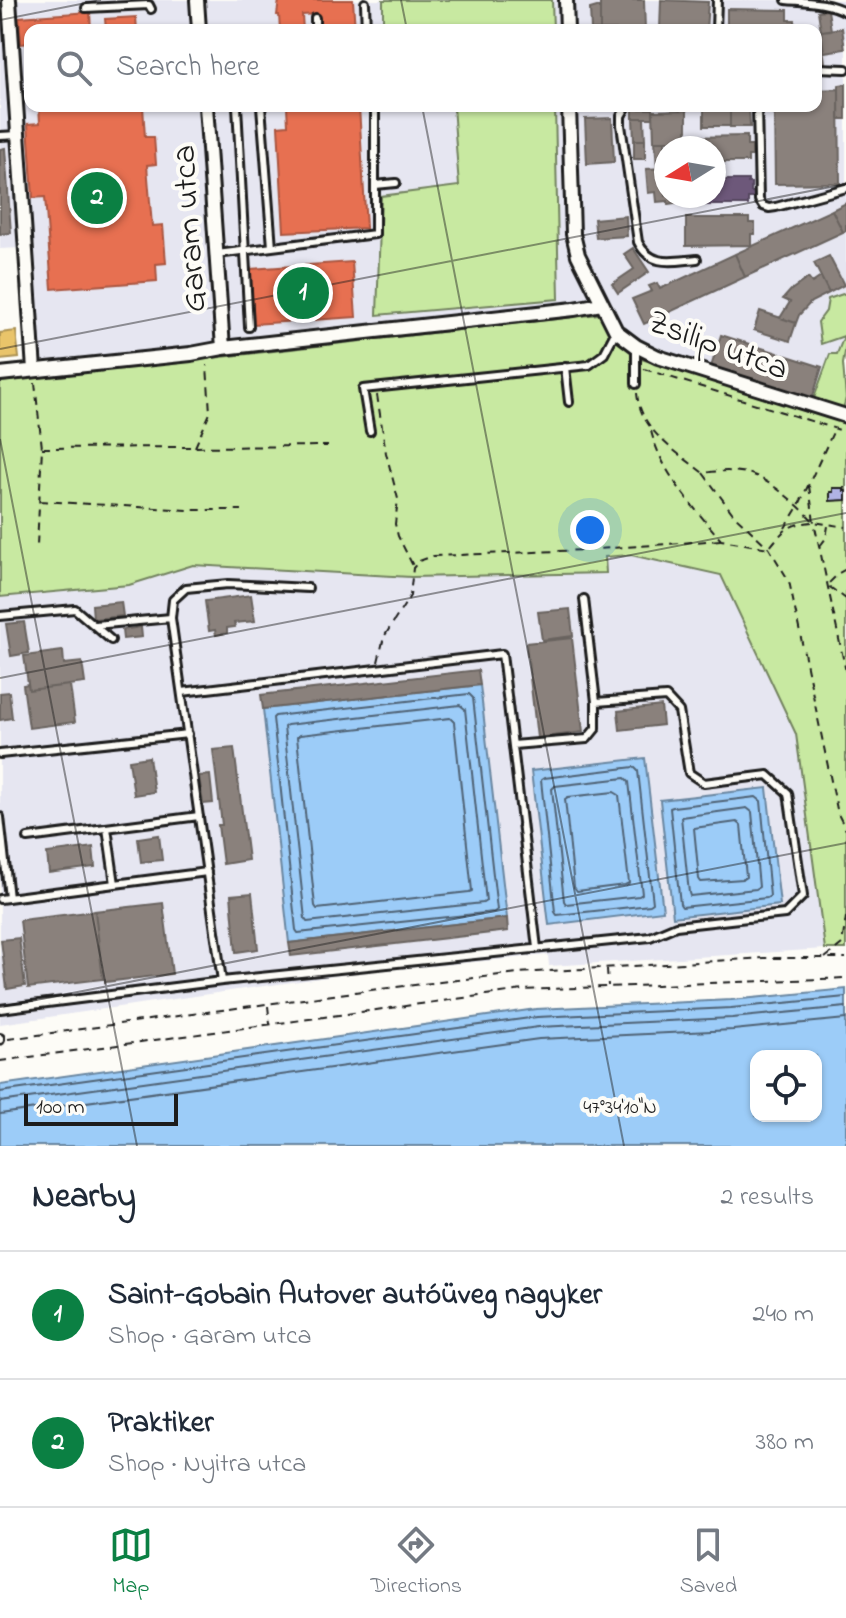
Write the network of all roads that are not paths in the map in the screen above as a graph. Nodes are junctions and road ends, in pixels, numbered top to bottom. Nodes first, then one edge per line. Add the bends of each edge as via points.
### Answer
1 (9, 0) edge
2 (197, 0) edge
3 (566, 0) edge
4 (717, 0) edge
5 (786, 0) edge
6 (365, 3) dead end
7 (86, 8) dead end
8 (151, 9) dead end
9 (846, 12) edge
10 (315, 18) dead end
11 (199, 24) edge
12 (315, 24) edge
13 (366, 24) edge
14 (567, 24) edge
15 (716, 24) edge
16 (822, 68) edge
17 (846, 69) edge
18 (206, 112) edge
19 (237, 112) edge
20 (261, 112) edge
21 (375, 112) edge
22 (569, 112) edge
23 (623, 112) edge
24 (757, 112) edge
25 (18, 135) junction
26 (0, 136) edge
27 (396, 183) dead end
28 (375, 185) junction
29 (846, 188) edge
30 (272, 247) junction
31 (244, 251) junction
32 (217, 254) junction
33 (697, 259) dead end
34 (601, 304) junction
35 (249, 327) dead end
36 (616, 331) junction
37 (636, 346) junction
38 (223, 348) junction
39 (565, 367) junction
40 (34, 370) junction
41 (0, 374) edge
42 (636, 384) road end
43 (569, 402) dead end
44 (846, 416) edge
45 (370, 431) dead end
46 (308, 588) dead end
47 (584, 599) dead end
48 (0, 616) edge
49 (171, 618) junction
50 (94, 625) junction
51 (111, 640) dead end
52 (182, 692) junction
53 (596, 702) junction
54 (188, 734) junction
55 (513, 745) junction
56 (0, 754) edge
57 (199, 816) junction
58 (0, 817) edge
59 (107, 828) junction
60 (28, 838) dead end
61 (3, 871) edge
62 (207, 872) junction
63 (115, 884) junction
64 (9, 898) junction
65 (0, 899) edge
66 (537, 948) junction
67 (222, 981) junction
68 (0, 1009) edge

1 - 25 street
2 - 11 street
3 - 14 street
4 - 15 lane
5 - 9 lane
6 - 13 lane
7 - 8 lane
10 - 12 lane
16 - 17 lane
18 - 32 street, Garam utca
19 - 31 lane
20 - 30 lane
21 - 28 lane
22 - 34 street, Zsilip utca via 573,234
23 - 33 lane via 621,125 642,250 662,261
24 - 29 lane via 763,206
25 - 26 lane
25 - 40 street
27 - 28 lane
28 - 30 lane via 373,236
30 - 31 lane
31 - 32 lane
31 - 35 lane
32 - 38 street, Garam utca
34 - 36 street, Zsilip utca
34 - 38 street
36 - 37 street, Zsilip utca
36 - 39 lane via 604,354 589,365
37 - 42 lane
37 - 44 street, Zsilip utca
38 - 40 street
39 - 43 lane
39 - 45 lane via 363,389
40 - 41 street
46 - 49 lane via 186,588 173,600
47 - 53 lane
48 - 50 lane via 75,609
49 - 50 lane
49 - 52 lane
50 - 51 lane
52 - 54 lane
52 - 55 lane via 502,654
53 - 55 lane via 596,728 587,739
53 - 66 lane via 666,697 679,711 689,773 704,783 768,775 788,793 803,896 785,914 676,926 650,937
54 - 56 lane
54 - 57 lane
55 - 66 lane
57 - 59 lane
57 - 62 lane
58 - 61 lane
59 - 60 lane
59 - 63 lane
61 - 64 lane
62 - 63 lane
62 - 67 lane
63 - 64 lane
64 - 65 lane
66 - 67 lane
67 - 68 lane

